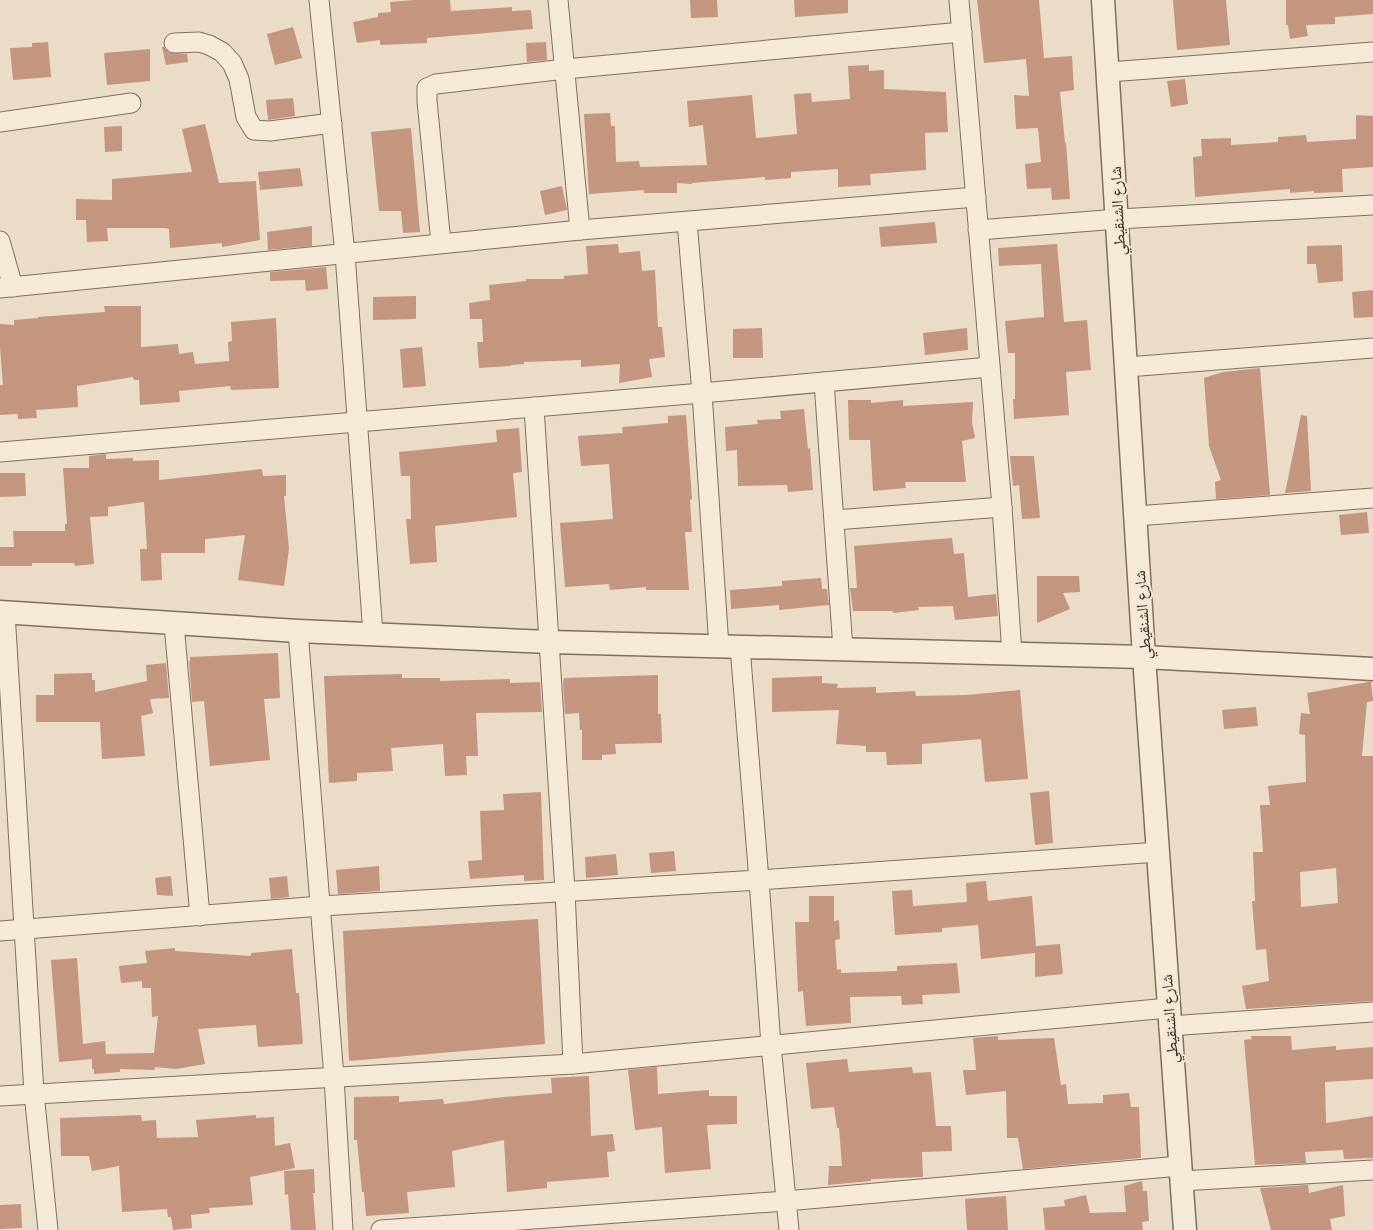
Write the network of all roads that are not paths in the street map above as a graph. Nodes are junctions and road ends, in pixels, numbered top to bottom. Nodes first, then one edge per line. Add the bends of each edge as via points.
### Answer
1 (319, 0) edge
2 (558, 0) edge
3 (960, 0) edge
4 (1103, 0) edge
5 (962, 32) junction
6 (174, 43) dead end
7 (1373, 52) edge
8 (566, 69) junction
9 (1109, 72) junction
10 (130, 103) dead end
11 (0, 122) edge
12 (332, 122) junction
13 (976, 197) junction
14 (1373, 205) edge
15 (1118, 219) junction
16 (687, 222) junction
17 (580, 230) junction
18 (978, 230) junction
19 (0, 241) edge
20 (441, 243) junction
21 (345, 254) junction
22 (7, 288) edge
23 (1373, 348) edge
24 (990, 366) junction
25 (1127, 367) junction
26 (824, 382) junction
27 (702, 394) junction
28 (534, 407) junction
29 (358, 422) junction
30 (0, 452) edge
31 (1373, 498) edge
32 (1002, 507) junction
33 (1136, 516) junction
34 (835, 520) junction
35 (2, 612) edge
36 (174, 624) junction
37 (298, 631) junction
38 (373, 634) junction
39 (550, 642) junction
40 (729, 647) junction
41 (843, 649) junction
42 (1012, 654) junction
43 (1144, 657) junction
44 (1373, 669) edge
45 (7, 771) edge
46 (1159, 852) junction
47 (759, 880) junction
48 (564, 891) junction
49 (321, 906) junction
50 (200, 916) junction
51 (24, 930) junction
52 (0, 931) edge
53 (1373, 1012) edge
54 (1168, 1017) junction
55 (771, 1046) junction
56 (573, 1064) junction
57 (334, 1077) junction
58 (34, 1093) junction
59 (0, 1096) edge
60 (1373, 1170) edge
61 (1181, 1174) junction
62 (786, 1201) junction
63 (48, 1230) edge
64 (343, 1230) edge
65 (381, 1230) edge
66 (789, 1230) edge
67 (1185, 1230) edge

1 - 12 street
2 - 8 street
3 - 5 street
4 - 9 street, شارع الشنقيطي
5 - 8 street
5 - 13 street
6 - 12 street via 199,42 227,57 239,79 246,117 254,130 270,131
7 - 9 street
8 - 17 street
8 - 20 street via 436,84 427,88
9 - 15 street, شارع الشنقيطي
10 - 11 street
12 - 21 street
13 - 16 street
13 - 18 street
14 - 15 street
15 - 18 street
15 - 25 street, شارع الشنقيطي
16 - 17 street
16 - 27 street
17 - 20 street
18 - 24 street
19 - 22 street
20 - 21 street
21 - 22 street
21 - 29 street
23 - 25 street
24 - 26 street
24 - 32 street
25 - 33 street, شارع الشنقيطي
26 - 27 street
26 - 34 street
27 - 28 street
27 - 40 street
28 - 29 street
28 - 39 street
29 - 30 street
29 - 38 street
31 - 33 street
32 - 34 street
32 - 42 street
33 - 43 street, شارع الشنقيطي
34 - 41 street
35 - 36 street
35 - 45 street
36 - 37 street
36 - 50 street
37 - 38 street
37 - 49 street
38 - 39 street
39 - 40 street
39 - 48 street
40 - 41 street
40 - 47 street
41 - 42 street
42 - 43 street
43 - 44 street
43 - 46 street, شارع الشنقيطي
45 - 51 street
46 - 47 street
46 - 54 street, شارع الشنقيطي
47 - 48 street
47 - 55 street
48 - 49 street
48 - 56 street
49 - 50 street
49 - 57 street
50 - 51 street
51 - 52 street
51 - 58 street
53 - 54 street
54 - 55 street
54 - 61 street, شارع الشنقيطي
55 - 56 street
55 - 62 street
56 - 57 street
57 - 58 street
57 - 64 street
58 - 59 street
58 - 63 street
60 - 61 street
61 - 62 street
61 - 67 street, شارع الشنقيطي
62 - 65 street
62 - 66 street

